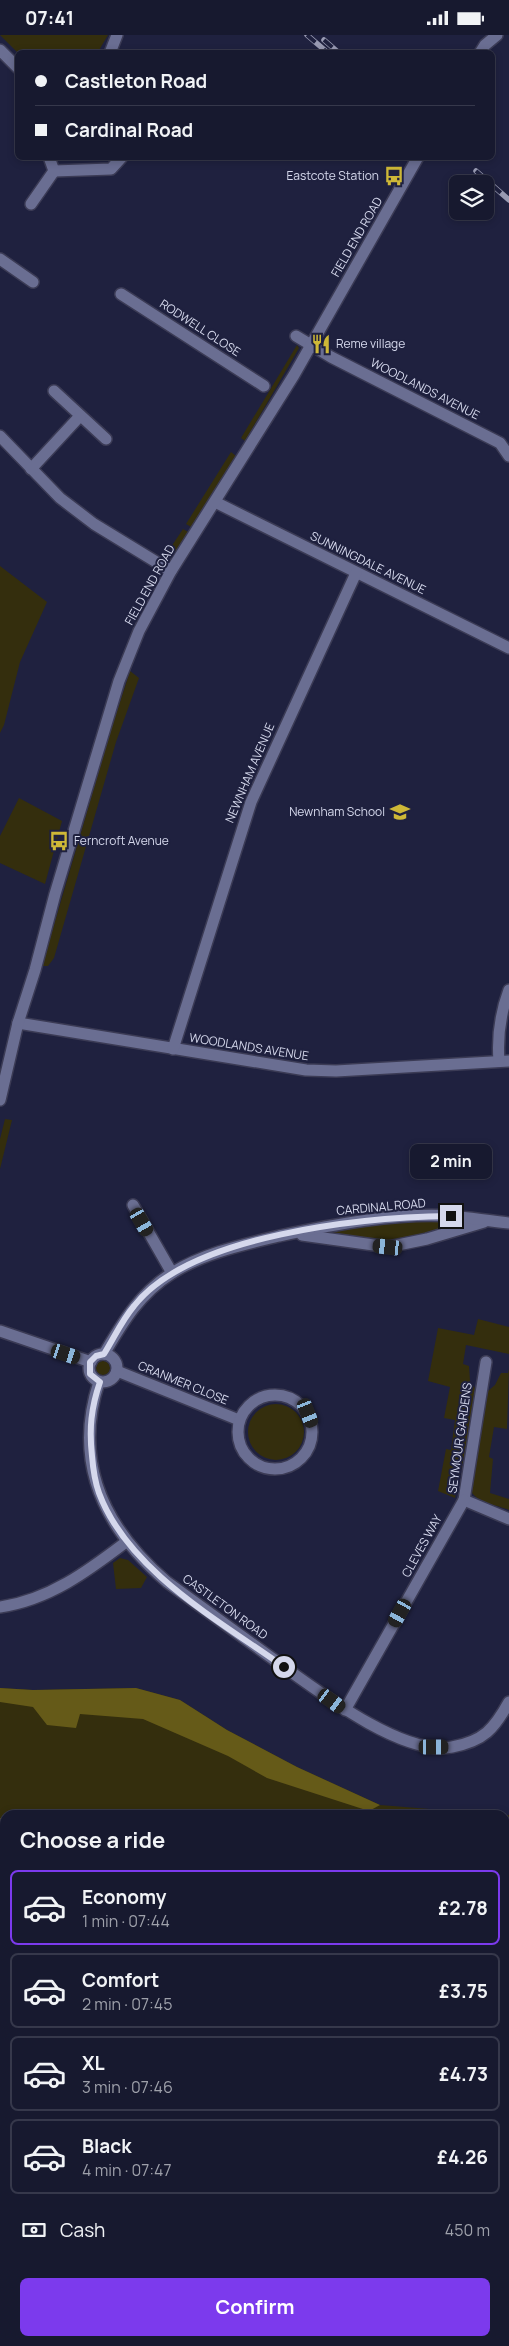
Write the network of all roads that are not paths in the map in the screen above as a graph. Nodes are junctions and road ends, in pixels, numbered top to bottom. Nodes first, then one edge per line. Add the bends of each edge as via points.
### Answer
1 (117, 35) edge
2 (496, 35) edge
3 (483, 44) edge
4 (0, 50) edge
5 (111, 50) edge
6 (15, 65) edge
7 (50, 160) edge
8 (119, 160) edge
9 (416, 160) edge
10 (54, 171) junction
11 (31, 204) dead end
12 (0, 259) edge
13 (33, 282) dead end
14 (121, 294) dead end
15 (296, 336) dead end
16 (311, 345) junction
17 (264, 386) dead end
18 (54, 391) dead end
19 (80, 416) junction
20 (0, 436) edge
21 (106, 439) dead end
22 (505, 443) edge
23 (509, 455) edge
24 (31, 469) junction
25 (215, 502) junction
26 (171, 571) junction
27 (356, 573) junction
28 (509, 648) edge
29 (509, 990) edge
30 (18, 1023) junction
31 (173, 1049) junction
32 (504, 1061) edge
33 (0, 1100) edge
34 (133, 1205) dead end
35 (488, 1220) junction
36 (509, 1223) edge
37 (278, 1237) junction
38 (172, 1273) junction
39 (0, 1331) edge
40 (104, 1354) junction
41 (90, 1362) junction
42 (486, 1362) dead end
43 (117, 1371) junction
44 (100, 1382) junction
45 (239, 1420) junction
46 (464, 1500) junction
47 (509, 1519) edge
48 (126, 1542) junction
49 (0, 1607) edge
50 (509, 1702) edge
51 (345, 1710) junction

1 - 5 street
2 - 3 street
4 - 6 street
7 - 10 street
8 - 10 street via 111,169
9 - 16 street, FIELD END ROAD
10 - 11 street
12 - 13 street
14 - 17 street, RODWELL CLOSE
15 - 16 street, WOODLANDS AVENUE
16 - 22 street, WOODLANDS AVENUE
16 - 25 street, FIELD END ROAD
18 - 19 street
19 - 21 street
19 - 24 street
20 - 24 street
22 - 23 street, WOODLANDS AVENUE
24 - 26 street via 60,498 94,523
25 - 26 street, FIELD END ROAD
25 - 27 street, SUNNINGDALE AVENUE
26 - 30 street, FIELD END ROAD via 139,631 119,681
27 - 28 street, SUNNINGDALE AVENUE
27 - 31 street, NEWNHAM AVENUE via 251,802
29 - 32 street via 497,1034
30 - 31 street, WOODLANDS AVENUE
30 - 33 street, FIELD END ROAD
31 - 32 street, WOODLANDS AVENUE via 306,1070
34 - 38 street
35 - 36 street, CARDINAL ROAD
35 - 37 street, CARDINAL ROAD via 419,1217 320,1227
35 - 37 street, CARDINAL ROAD via 388,1247 307,1235
37 - 38 street, CARDINAL ROAD via 207,1256
38 - 40 street, CARDINAL ROAD via 134,1305
39 - 41 street
40 - 41 street
40 - 43 street via 114,1360
41 - 44 street via 90,1374
42 - 46 street, SEYMOUR GARDENS
43 - 44 street via 112,1379
43 - 45 street, CRANMER CLOSE
44 - 48 street, CASTLETON ROAD via 89,1428 98,1492
45 - 45 street, CRANMER CLOSE via 256,1399 276,1395 289,1397 308,1413 312,1424 311,1444 299,1462 288,1468 263,1468 244,1454 237,1431
46 - 47 street, SEYMOUR GARDENS
46 - 51 street, CLEVES WAY
48 - 49 street via 44,1596
48 - 51 street, CASTLETON ROAD via 167,1582
50 - 51 street, CASTLETON ROAD via 492,1729 475,1740 451,1747 408,1741

